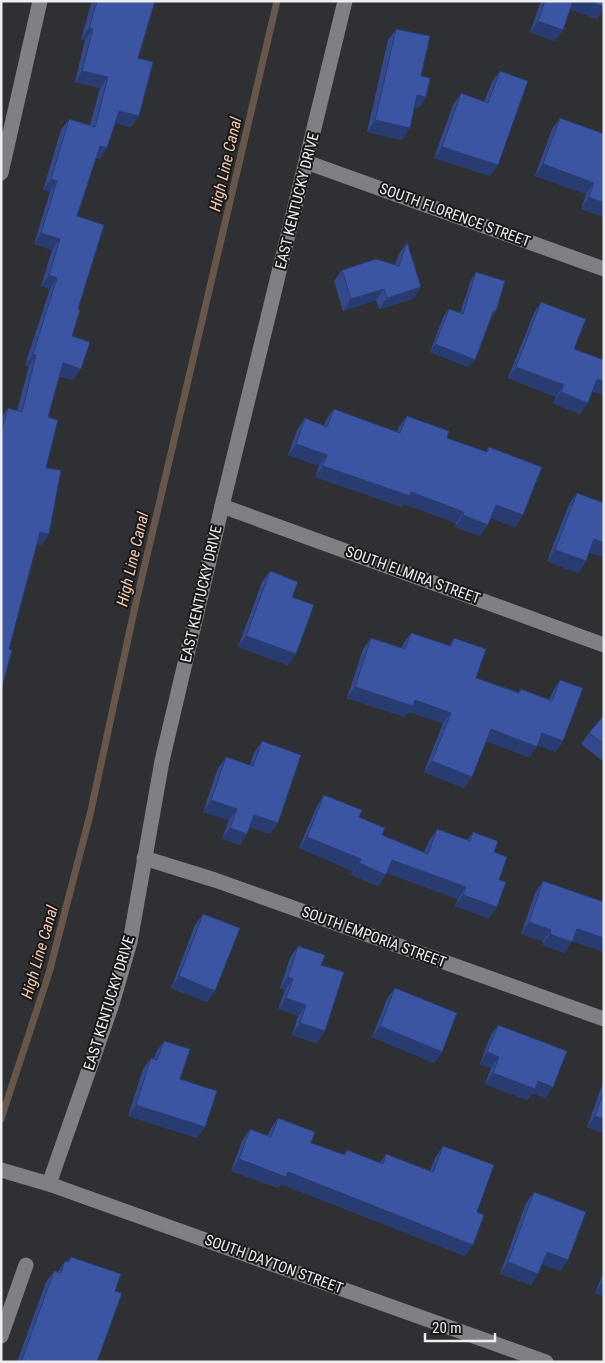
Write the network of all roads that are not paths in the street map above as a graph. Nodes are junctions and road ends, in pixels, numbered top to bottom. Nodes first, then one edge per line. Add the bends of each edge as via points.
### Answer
1 (40, 1) edge
2 (345, 1) edge
3 (306, 162) junction
4 (1, 173) edge
5 (604, 269) edge
6 (222, 506) junction
7 (604, 645) edge
8 (144, 858) junction
9 (604, 1020) edge
10 (1, 1170) edge
11 (49, 1184) junction
12 (26, 1265) dead end
13 (1, 1336) edge
14 (520, 1357) edge
15 (546, 1362) edge

1 - 4 street
2 - 3 street, EAST KENTUCKY DRIVE
3 - 5 street, SOUTH FLORENCE STREET
3 - 6 street, EAST KENTUCKY DRIVE
6 - 7 street, SOUTH ELMIRA STREET
6 - 8 street, EAST KENTUCKY DRIVE via 162,761
8 - 9 street, SOUTH EMPORIA STREET via 215,880
8 - 11 street, EAST KENTUCKY DRIVE via 130,942 119,981
10 - 11 street, SOUTH DAYTON STREET
11 - 14 street, SOUTH DAYTON STREET
12 - 13 street
14 - 15 street, SOUTH DAYTON STREET

